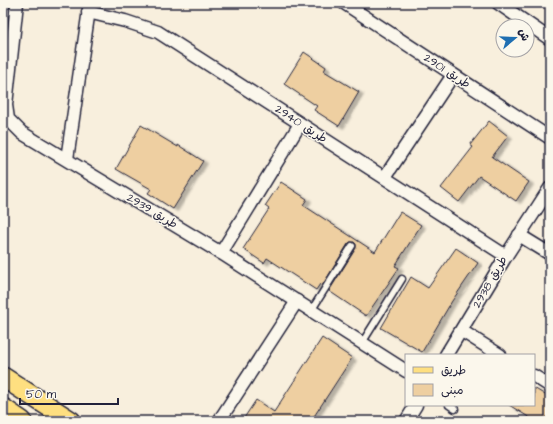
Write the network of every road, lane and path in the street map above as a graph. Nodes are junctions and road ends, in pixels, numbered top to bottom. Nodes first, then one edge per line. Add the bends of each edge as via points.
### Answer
1 (17, 3) edge
2 (344, 3) edge
3 (498, 3) edge
4 (89, 7) edge
5 (550, 39) edge
6 (453, 75) junction
7 (300, 124) junction
8 (550, 138) edge
9 (67, 159) junction
10 (385, 177) junction
11 (550, 188) edge
12 (519, 235) junction
13 (352, 246) dead end
14 (221, 253) junction
15 (550, 254) edge
16 (506, 256) junction
17 (402, 278) dead end
18 (297, 302) junction
19 (311, 311) junction
20 (462, 331) junction
21 (362, 343) junction
22 (447, 354) edge
23 (498, 354) edge
24 (405, 370) edge
25 (3, 377) edge
26 (535, 377) edge
27 (550, 386) edge
28 (415, 406) edge
29 (450, 406) edge
30 (3, 408) edge
31 (455, 409) dead end
32 (22, 421) edge
33 (71, 421) edge
34 (219, 421) edge
35 (406, 421) edge

1 - 9 street, طريق 2939 via 6,106 8,119 22,133
2 - 6 street, طريق 2901
3 - 5 street
4 - 7 street, طريق 2940 via 158,32
4 - 9 street, طريق 2940
6 - 8 street, طريق 2901
6 - 10 street
7 - 10 street, طريق 2940
7 - 14 street
9 - 14 street, طريق 2939
10 - 16 street, طريق 2940
11 - 12 street, طريق 2938
12 - 15 street
12 - 16 street, طريق 2938
13 - 19 lane
14 - 18 street, طريق 2939
16 - 20 street, طريق 2938
17 - 21 lane
18 - 19 street, طريق 2939
18 - 34 street
19 - 21 street, طريق 2939
20 - 22 street, طريق 2938
20 - 23 street
21 - 24 street, طريق 2939
25 - 33 main road
26 - 27 street
28 - 35 street
29 - 31 lane
30 - 32 main road

